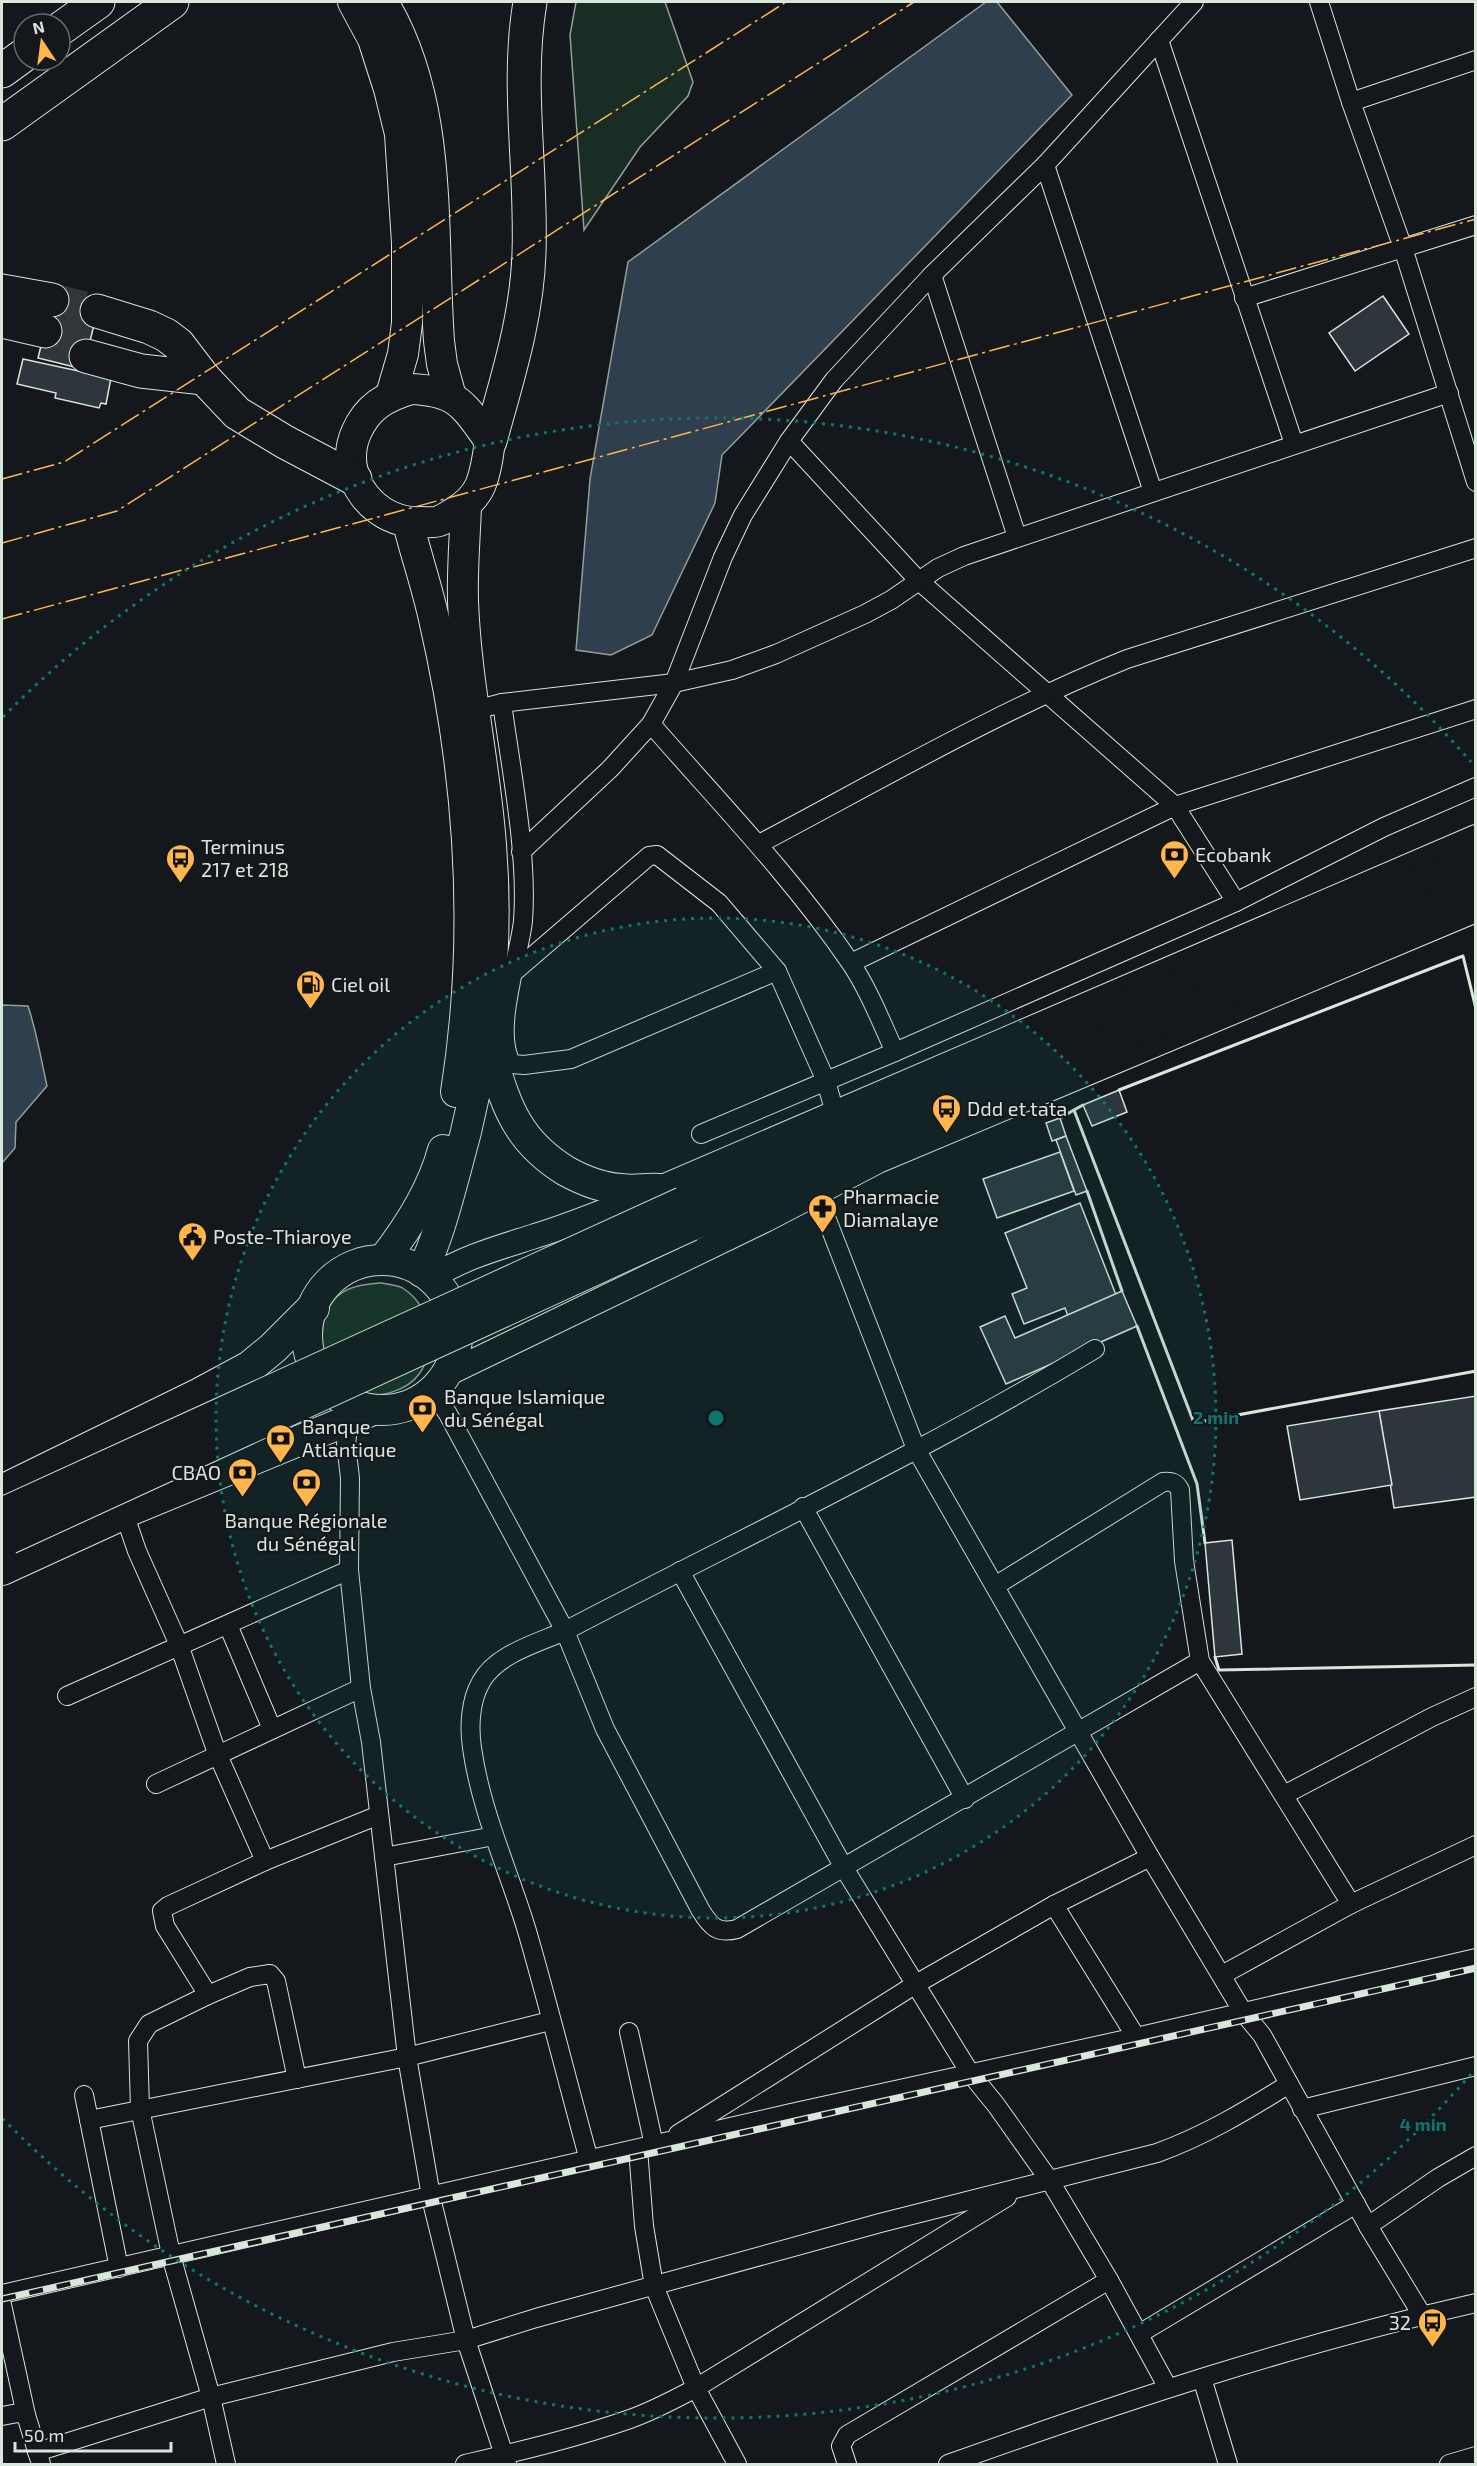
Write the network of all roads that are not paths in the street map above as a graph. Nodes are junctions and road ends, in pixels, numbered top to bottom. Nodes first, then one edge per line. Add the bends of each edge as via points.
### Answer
1 (98, 2) edge
2 (172, 2) edge
3 (353, 2) edge
4 (383, 2) edge
5 (530, 2) edge
6 (1192, 2) edge
7 (1319, 2) edge
8 (72, 20) edge
9 (1159, 40) junction
10 (1476, 60) edge
11 (1351, 102) junction
12 (2, 124) edge
13 (1045, 165) junction
14 (1476, 225) edge
15 (1403, 248) junction
16 (932, 275) junction
17 (2, 291) edge
18 (1244, 298) junction
19 (2, 305) edge
20 (2, 321) edge
21 (47, 323) junction
22 (2, 336) edge
23 (204, 378) junction
24 (1449, 393) junction
25 (391, 395) junction
26 (451, 397) junction
27 (490, 441) junction
28 (789, 441) junction
29 (1294, 444) junction
30 (355, 479) junction
31 (1476, 482) edge
32 (1153, 492) junction
33 (466, 506) junction
34 (408, 523) junction
35 (1017, 537) junction
36 (1476, 548) edge
37 (918, 580) junction
38 (674, 683) junction
39 (1045, 694) junction
40 (488, 707) junction
41 (1476, 709) edge
42 (651, 724) junction
43 (1476, 787) edge
44 (1174, 806) junction
45 (1476, 837) edge
46 (759, 844) junction
47 (521, 852) junction
48 (1476, 860) edge
49 (1476, 888) edge
50 (1236, 902) junction
51 (1476, 910) edge
52 (851, 963) junction
53 (777, 971) junction
54 (514, 972) junction
55 (486, 1039) junction
56 (895, 1052) junction
57 (826, 1081) junction
58 (836, 1113) junction
59 (701, 1134) dead end
60 (803, 1164) junction
61 (677, 1206) junction
62 (383, 1260) junction
63 (427, 1275) junction
64 (313, 1308) junction
65 (1095, 1348) dead end
66 (440, 1382) junction
67 (358, 1411) junction
68 (916, 1449) junction
69 (2, 1491) edge
70 (803, 1507) junction
71 (124, 1514) junction
72 (4, 1531) edge
73 (2, 1569) edge
74 (349, 1570) junction
75 (680, 1571) junction
76 (995, 1587) junction
77 (228, 1624) junction
78 (565, 1631) junction
79 (179, 1645) junction
80 (1200, 1661) junction
81 (361, 1688) junction
82 (67, 1696) dead end
83 (1476, 1697) edge
84 (272, 1729) junction
85 (1077, 1731) junction
86 (217, 1753) junction
87 (156, 1784) dead end
88 (1284, 1796) junction
89 (964, 1799) junction
90 (379, 1815) junction
91 (494, 1836) junction
92 (1476, 1845) edge
93 (384, 1857) junction
94 (1150, 1857) junction
95 (265, 1861) junction
96 (844, 1868) junction
97 (1352, 1904) junction
98 (1054, 1905) junction
99 (1476, 1958) edge
100 (1222, 1975) junction
101 (916, 1984) junction
102 (208, 1995) junction
103 (1243, 2012) junction
104 (550, 2021) junction
105 (628, 2032) dead end
106 (1136, 2037) junction
107 (407, 2057) junction
108 (1476, 2066) edge
109 (970, 2073) junction
110 (297, 2079) junction
111 (1288, 2085) junction
112 (84, 2096) dead end
113 (140, 2109) junction
114 (1302, 2109) junction
115 (89, 2121) junction
116 (653, 2145) junction
117 (1476, 2156) edge
118 (589, 2160) junction
119 (1050, 2181) junction
120 (1021, 2188) junction
121 (431, 2195) junction
122 (1356, 2204) junction
123 (1368, 2226) junction
124 (172, 2255) junction
125 (119, 2268) junction
126 (1109, 2280) junction
127 (654, 2286) junction
128 (2, 2294) edge
129 (1476, 2303) edge
130 (2, 2305) edge
131 (1422, 2315) junction
132 (1139, 2334) junction
133 (466, 2340) junction
134 (1202, 2378) junction
135 (696, 2388) junction
136 (1168, 2388) junction
137 (211, 2397) junction
138 (26, 2415) junction
139 (2, 2416) edge
140 (1476, 2456) edge
141 (39, 2458) edge
142 (506, 2460) edge
143 (226, 2464) edge
144 (465, 2464) edge
145 (737, 2464) edge
146 (847, 2464) edge
147 (948, 2464) edge
148 (1228, 2464) edge
149 (1449, 2464) edge

1 - 8 highway
2 - 12 highway
3 - 25 main road via 373,39 400,135 407,323
4 - 26 main road via 410,59 423,106 433,185 439,341
5 - 27 highway via 524,62 529,202 527,292
6 - 9 street
7 - 11 street
9 - 13 street
9 - 18 street
10 - 11 street
11 - 15 street
13 - 16 street
13 - 32 street
14 - 15 street
15 - 18 street
15 - 24 street
16 - 28 street via 834,380
16 - 35 street
17 - 21 highway
18 - 29 street
19 - 21 highway
20 - 21 highway
21 - 22 highway
23 - 23 highway via 141,371 91,334 149,327 178,344
23 - 30 highway via 237,413
24 - 29 street
24 - 31 street
25 - 26 main road via 431,390
25 - 30 main road via 361,421 353,440 351,460
26 - 27 main road via 474,416
27 - 33 main road via 479,488
28 - 37 street
28 - 38 street via 743,515 723,557
29 - 32 street
30 - 34 main road via 367,500 385,515
32 - 35 street
33 - 34 main road via 439,521
33 - 40 main road via 463,600
34 - 62 main road via 434,619 459,753 467,824 471,938 466,1024 442,1154 432,1184
35 - 37 street via 964,556
36 - 39 street via 1127,659
37 - 38 street via 865,614 776,654 732,670
37 - 39 street
38 - 40 street
38 - 42 street
39 - 44 street
39 - 46 street
40 - 47 street
40 - 55 main road via 482,758 494,894 493,974
41 - 44 street
42 - 46 street
42 - 47 street via 610,769
43 - 50 street via 1374,832
44 - 50 street
44 - 52 street
45 - 58 street
46 - 52 street
47 - 54 street via 523,920
48 - 60 highway via 1126,1006
49 - 60 highway
50 - 56 street
51 - 60 street via 878,1161
52 - 56 street
53 - 54 street via 719,903 657,855 650,856
53 - 54 street via 571,1059 524,1065 512,1064 507,1055 506,1020
53 - 57 street
55 - 61 main road via 512,1114 533,1147 585,1182
55 - 63 main road via 466,1134
56 - 57 street
57 - 58 street
57 - 59 street
58 - 60 street
60 - 61 highway
60 - 66 street via 590,1306
60 - 68 street
61 - 63 street via 567,1225
61 - 72 highway, bridge
62 - 63 main road via 404,1263
62 - 64 main road via 348,1269 329,1283
63 - 66 main road via 445,1294 458,1334 455,1355
64 - 67 main road via 308,1324 310,1356 316,1371 326,1385
64 - 69 highway via 250,1367
65 - 68 street
66 - 67 main road via 415,1402 395,1409
66 - 78 street via 448,1414
67 - 71 main road
67 - 74 street via 346,1444 350,1478
68 - 70 street
68 - 76 street
70 - 75 street
70 - 89 street
71 - 73 highway
71 - 79 street
74 - 77 street
74 - 81 street
75 - 78 street
75 - 96 street
76 - 80 street via 1162,1482 1171,1481 1180,1490 1184,1561
76 - 85 street
77 - 79 street
77 - 84 street
78 - 91 street via 491,1668 473,1704 472,1748
78 - 96 street via 605,1729 708,1923 716,1930 737,1929
79 - 82 street
79 - 86 street
80 - 85 street
80 - 88 street
81 - 84 street
81 - 90 street
83 - 88 street via 1432,1716
84 - 86 street
85 - 89 street
85 - 94 street
86 - 87 street
86 - 95 street
88 - 97 street
89 - 96 street
90 - 93 street
90 - 95 street
91 - 93 street
91 - 104 street via 527,1931
92 - 97 street
93 - 107 street
94 - 98 street
94 - 100 street
95 - 102 street via 162,1911 165,1926
96 - 101 street
97 - 100 street
98 - 101 street
98 - 106 street
99 - 103 street
100 - 103 street
101 - 109 street
101 - 116 street
102 - 110 street via 250,1977 270,1974 276,1980
102 - 113 street via 149,2024 138,2041
103 - 106 street
103 - 111 street via 1262,2035
104 - 107 street
104 - 118 street
105 - 116 street
106 - 109 street
107 - 110 street
107 - 121 street
108 - 114 street
109 - 116 street
109 - 119 street
110 - 113 street
111 - 114 street
111 - 119 street via 1233,2120 1189,2141
112 - 115 street
113 - 115 street
113 - 124 street
114 - 122 street
115 - 125 street
116 - 118 street
116 - 127 street via 644,2226
117 - 123 street
118 - 121 street
119 - 120 street
119 - 126 street
120 - 127 street
120 - 135 street
121 - 124 street
121 - 133 street
122 - 123 street
122 - 132 street
123 - 131 street
124 - 125 street
124 - 137 street
125 - 128 street
126 - 132 street
126 - 146 street via 847,2435 841,2446
127 - 133 street
127 - 135 street
129 - 131 street
130 - 138 street
131 - 134 street
132 - 136 street
133 - 137 street via 383,2354
133 - 142 street
134 - 136 street
134 - 148 street
135 - 142 street via 630,2419
135 - 145 street
136 - 147 street
137 - 141 street
137 - 143 street
138 - 139 street
138 - 141 street
140 - 149 street
142 - 144 street

